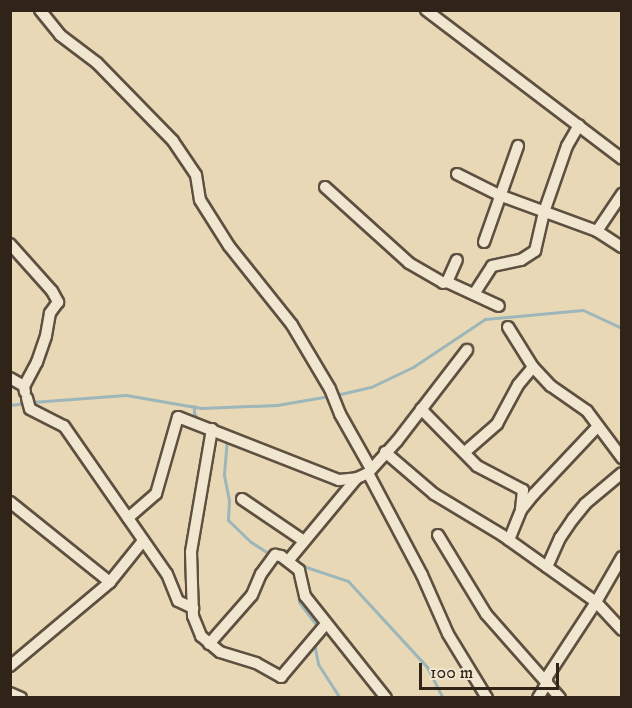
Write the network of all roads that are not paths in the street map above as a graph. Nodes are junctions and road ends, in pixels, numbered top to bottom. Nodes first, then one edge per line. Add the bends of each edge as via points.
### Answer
1 (40, 10) edge
2 (426, 10) edge
3 (579, 125) junction
4 (518, 146) dead end
5 (621, 159) edge
6 (457, 174) dead end
7 (325, 187) dead end
8 (621, 194) edge
9 (499, 195) junction
10 (544, 212) junction
11 (597, 231) junction
12 (484, 242) dead end
13 (10, 244) edge
14 (621, 247) edge
15 (457, 260) dead end
16 (447, 282) junction
17 (474, 294) junction
18 (500, 306) dead end
19 (508, 327) dead end
20 (467, 350) dead end
21 (533, 367) junction
22 (10, 378) edge
23 (25, 392) junction
24 (420, 408) junction
25 (598, 426) junction
26 (212, 429) junction
27 (385, 452) junction
28 (465, 452) junction
29 (621, 458) edge
30 (365, 473) junction
31 (621, 473) edge
32 (242, 500) dead end
33 (10, 502) edge
34 (521, 510) junction
35 (128, 518) junction
36 (438, 535) dead end
37 (509, 540) junction
38 (143, 541) junction
39 (304, 541) junction
40 (621, 556) edge
41 (288, 561) junction
42 (547, 567) junction
43 (110, 582) junction
44 (596, 602) junction
45 (193, 608) junction
46 (326, 624) junction
47 (621, 630) edge
48 (209, 645) junction
49 (10, 666) edge
50 (547, 683) junction
51 (10, 693) edge
52 (21, 698) edge
53 (386, 698) edge
54 (487, 698) edge
55 (538, 698) edge
56 (560, 698) edge

1 - 30 street via 60,35 97,63 173,141 196,175 200,200 229,246 292,325 330,389
2 - 3 street
3 - 5 street
3 - 10 street via 567,146
4 - 9 street
6 - 9 street
7 - 16 street via 409,263
8 - 11 street
9 - 10 street
9 - 12 street
10 - 11 street
10 - 17 street via 535,251 521,260 492,266
11 - 14 street
13 - 23 street via 58,302 50,313
15 - 16 street
16 - 17 street
17 - 18 street
19 - 21 street
20 - 24 street
21 - 25 street via 551,386 587,411
21 - 28 street via 518,385 497,424
22 - 23 street
23 - 35 street via 30,410 64,426
24 - 27 street
24 - 28 street
25 - 29 street
25 - 34 street
26 - 30 street via 339,480
26 - 35 street via 178,417 156,494
26 - 45 street via 191,552
27 - 30 street
27 - 37 street via 434,494
28 - 34 street via 477,466 523,490
30 - 39 street
30 - 54 street via 422,575 448,634
31 - 42 street via 573,519
32 - 39 street
33 - 43 street
34 - 37 street
35 - 38 street
36 - 50 street via 486,614
37 - 42 street
38 - 43 street
38 - 45 street via 167,574 178,601
39 - 41 street
40 - 44 street
41 - 46 street via 299,570 305,596
41 - 48 street via 275,555 252,595
42 - 44 street
43 - 49 street
44 - 47 street
44 - 50 street via 547,676
45 - 48 street via 201,636
46 - 48 street via 281,677
46 - 53 street
50 - 55 street
50 - 56 street
51 - 52 street

